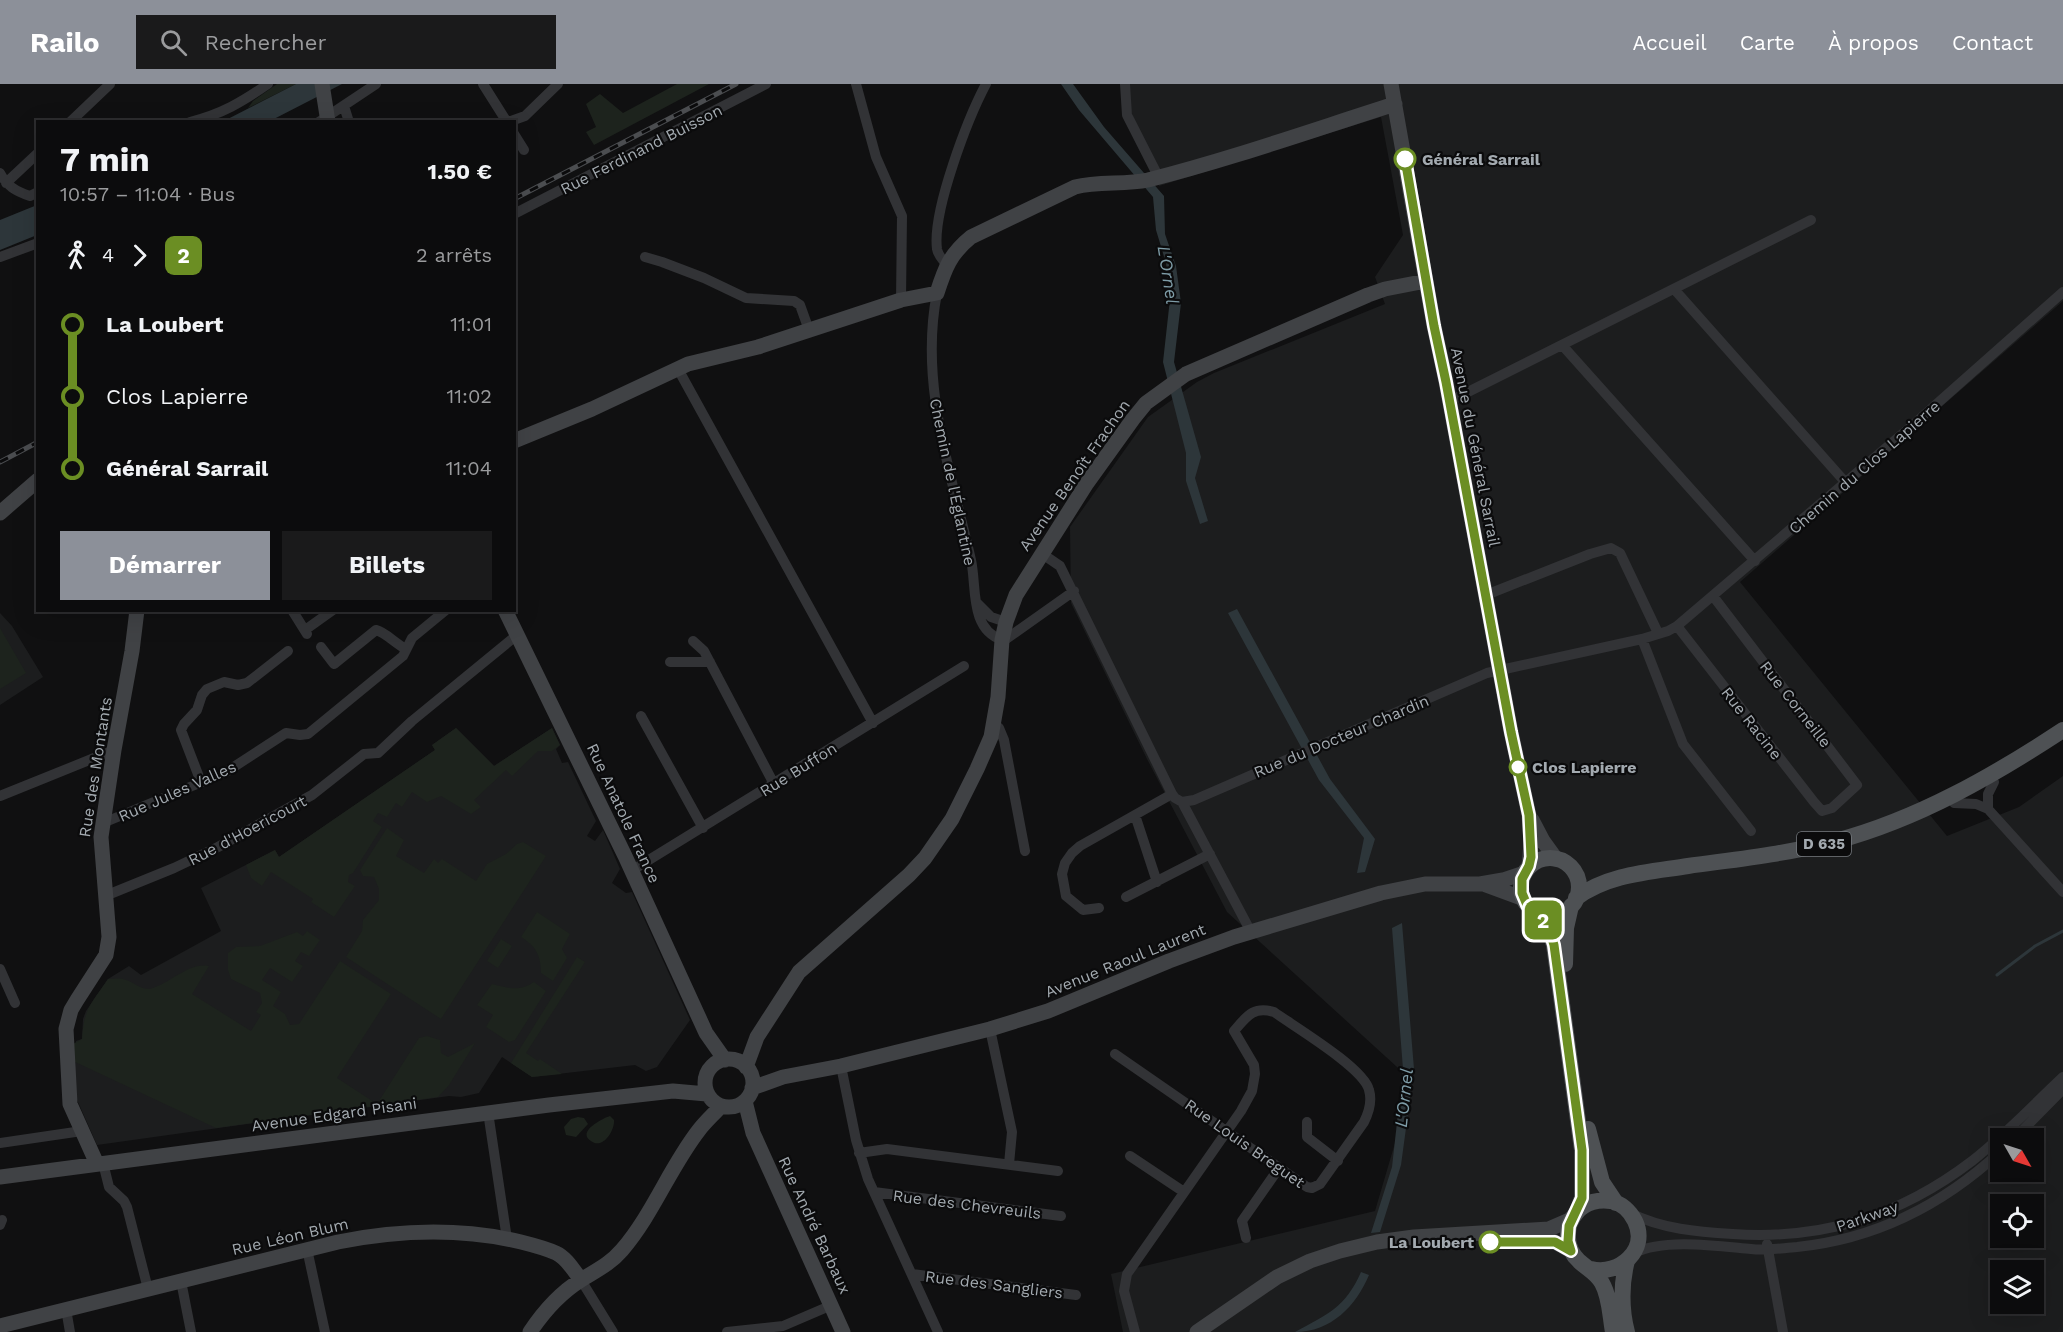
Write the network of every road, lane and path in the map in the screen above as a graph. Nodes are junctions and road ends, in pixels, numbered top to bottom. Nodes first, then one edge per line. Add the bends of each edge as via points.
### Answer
1 (110, 84) edge
2 (268, 84) edge
3 (322, 84) edge
4 (376, 84) edge
5 (483, 84) edge
6 (558, 84) edge
7 (766, 84) edge
8 (856, 84) edge
9 (987, 84) edge
10 (1125, 84) edge
11 (1391, 84) edge
12 (1395, 104) junction
13 (344, 106) junction
14 (325, 118) edge
15 (72, 120) edge
16 (197, 120) edge
17 (348, 120) edge
18 (506, 120) edge
19 (513, 120) edge
20 (516, 137) edge
21 (524, 150) dead end
22 (36, 155) edge
23 (0, 172) edge
24 (1149, 179) junction
25 (6, 183) junction
26 (36, 193) edge
27 (516, 213) edge
28 (1811, 220) dead end
29 (36, 244) edge
30 (0, 257) edge
31 (645, 258) dead end
32 (946, 264) junction
33 (1426, 281) junction
34 (1674, 289) junction
35 (2063, 292) edge
36 (937, 293) junction
37 (901, 300) junction
38 (809, 330) junction
39 (1562, 345) junction
40 (678, 369) junction
41 (1450, 401) junction
42 (516, 440) edge
43 (36, 482) edge
44 (1846, 483) junction
45 (0, 513) edge
46 (1041, 553) junction
47 (1755, 561) junction
48 (1074, 591) junction
49 (1486, 594) junction
50 (1713, 596) junction
51 (975, 600) junction
52 (137, 612) edge
53 (293, 612) edge
54 (331, 612) edge
55 (444, 612) edge
56 (506, 612) edge
57 (1006, 622) junction
58 (1677, 626) junction
59 (1658, 633) junction
60 (517, 635) junction
61 (1642, 639) junction
62 (693, 641) dead end
63 (1002, 641) junction
64 (321, 647) dead end
65 (406, 649) junction
66 (288, 651) dead end
67 (670, 662) dead end
68 (710, 662) junction
69 (963, 666) dead end
70 (1500, 669) junction
71 (641, 716) dead end
72 (873, 723) junction
73 (994, 724) junction
74 (2063, 729) edge
75 (2063, 739) edge
76 (114, 750) junction
77 (201, 782) junction
78 (1994, 782) junction
79 (774, 784) junction
80 (1172, 794) junction
81 (0, 796) edge
82 (1182, 802) junction
83 (1954, 803) junction
84 (1832, 808) joint
85 (1988, 809) junction
86 (1135, 815) junction
87 (1529, 815) junction
88 (1910, 816) junction
89 (103, 823) junction
90 (703, 828) junction
91 (1751, 831) dead end
92 (1025, 851) dead end
93 (1210, 854) junction
94 (1556, 858) junction
95 (1572, 867) junction
96 (1527, 870) junction
97 (632, 871) junction
98 (1626, 876) junction
99 (1157, 882) junction
100 (1480, 884) junction
101 (2063, 892) edge
102 (105, 896) junction
103 (1126, 897) dead end
104 (1524, 899) junction
105 (1574, 902) junction
106 (1099, 908) dead end
107 (1538, 913) junction
108 (1251, 932) junction
109 (0, 969) edge
110 (15, 1003) dead end
111 (990, 1029) junction
112 (1115, 1054) dead end
113 (842, 1066) junction
114 (2063, 1077) edge
115 (729, 1083) junction
116 (2063, 1089) edge
117 (488, 1112) junction
118 (1307, 1122) dead end
119 (2024, 1128) edge
120 (82, 1131) junction
121 (1227, 1131) junction
122 (0, 1143) edge
123 (860, 1153) junction
124 (1130, 1156) dead end
125 (1990, 1160) edge
126 (1338, 1161) junction
127 (100, 1164) junction
128 (1009, 1164) junction
129 (1279, 1168) junction
130 (1058, 1171) dead end
131 (0, 1177) edge
132 (874, 1192) junction
133 (1184, 1192) junction
134 (1623, 1207) junction
135 (1574, 1215) junction
136 (1061, 1216) dead end
137 (1766, 1235) junction
138 (1246, 1238) dead end
139 (507, 1239) junction
140 (307, 1250) junction
141 (1768, 1250) junction
142 (1571, 1251) junction
143 (1630, 1257) junction
144 (1591, 1269) junction
145 (912, 1274) junction
146 (581, 1280) junction
147 (181, 1281) junction
148 (148, 1289) junction
149 (1076, 1295) dead end
150 (1240, 1302) junction
151 (832, 1305) junction
152 (66, 1309) junction
153 (0, 1326) edge
154 (70, 1332) edge
155 (191, 1332) edge
156 (325, 1332) edge
157 (530, 1332) edge
158 (613, 1332) edge
159 (727, 1332) edge
160 (843, 1332) edge
161 (938, 1332) edge
162 (1135, 1332) edge
163 (1197, 1332) edge
164 (1613, 1332) edge
165 (1627, 1332) edge
166 (1784, 1332) edge

1 - 15 street
2 - 16 street via 230,108
3 - 14 street
4 - 13 street
5 - 18 street
6 - 19 street via 525,116
7 - 27 street, Rue Ferdinand Buisson
8 - 37 street via 876,157 902,216
9 - 32 street via 947,184 937,251
10 - 24 street via 1127,115
11 - 12 street, Avenue du Général Sarrail
12 - 24 street
12 - 33 street, Avenue du Général Sarrail
13 - 14 street
13 - 17 street
20 - 21 street
22 - 25 street
23 - 25 street
24 - 32 street via 1086,184 1070,190 971,237
25 - 26 street via 17,192 30,196
28 - 34 street
29 - 30 street
31 - 38 street via 704,278 746,298 794,301 800,306
32 - 36 street
33 - 41 street, Avenue du Général Sarrail
33 - 46 street, Avenue Benoît Frachon via 1368,295 1186,374 1164,388 1146,403 1127,428
34 - 39 street
34 - 44 street
35 - 44 street, Chemin du Clos Lapierre
36 - 37 street
36 - 51 street, Chemin de l'Églantine via 931,335 934,394 953,492 972,562
37 - 38 street
38 - 40 street
39 - 41 street
39 - 47 street
40 - 42 street
40 - 72 street
41 - 49 street, Avenue du Général Sarrail
43 - 45 street
44 - 47 street, Chemin du Clos Lapierre
46 - 48 street via 1060,566
46 - 57 street, Avenue Benoît Frachon via 1016,595
47 - 50 street, Chemin du Clos Lapierre
48 - 63 street
48 - 80 street
49 - 59 street via 1611,548 1620,553
49 - 70 street, Avenue du Général Sarrail
50 - 58 street, Chemin du Clos Lapierre
50 - 84 street, Rue Corneille via 1857,784
51 - 57 street via 991,617
51 - 63 street, Chemin de l'Églantine via 985,630
52 - 76 street, Rue des Montants
53 - 54 street via 306,632
55 - 65 street, Rue Jules Valles via 412,638
56 - 60 street, Rue Anatole France
57 - 63 street, Avenue Benoît Frachon
58 - 59 street, Chemin du Clos Lapierre
58 - 84 street, Rue Racine via 1814,802 1822,811
59 - 61 street, Chemin du Clos Lapierre
60 - 97 street, Rue Anatole France
60 - 102 street, Rue d'Hoericourt via 378,753 364,754 312,795 218,847
61 - 70 street, Chemin du Clos Lapierre
61 - 91 street via 1683,744
62 - 68 street
63 - 73 street, Avenue Benoît Frachon
64 - 65 street via 334,664 376,630
65 - 77 street, Rue Jules Valles via 403,656 308,734 286,733 226,772
66 - 77 street via 247,683 238,686 224,682 202,695 198,710 181,730
67 - 68 street
68 - 79 street
69 - 72 street, Rue Buffon
70 - 82 street, Rue du Docteur Chardin
70 - 87 street, Avenue du Général Sarrail
71 - 90 street
72 - 79 street, Rue Buffon
73 - 92 street via 1004,740
73 - 115 street, Avenue Benoît Frachon via 973,778 926,858 799,972
74 - 88 main road, D 635 via 1992,774
75 - 78 main road, D 635
76 - 81 street
76 - 89 street, Rue des Montants
77 - 89 street, Rue Jules Valles
78 - 83 main road, D 635
78 - 85 street via 1988,794
79 - 90 street, Rue Buffon
80 - 82 street
80 - 86 street
82 - 93 street
83 - 85 street
83 - 88 main road, D 635
85 - 101 street
86 - 99 street
86 - 106 street via 1080,846 1065,863 1062,874 1066,897 1083,910
87 - 94 street, Avenue du Général Sarrail
87 - 96 street, Avenue du Général Sarrail via 1531,843
88 - 98 main road, D 635 via 1836,841 1791,851
89 - 102 street, Rue des Montants
90 - 97 street, Rue Buffon
93 - 99 street
93 - 108 street
94 - 95 main road
94 - 96 main road via 1542,859
95 - 98 main road, D 635
95 - 105 main road via 1579,885
96 - 100 street, Avenue Raoul Laurent
96 - 104 main road via 1521,886
97 - 115 street, Rue Anatole France
98 - 105 main road, D 635 via 1597,885
99 - 103 street
100 - 104 street, Avenue Raoul Laurent
100 - 108 street, Avenue Raoul Laurent via 1402,887
102 - 120 street, Rue des Montants via 109,938 106,955 71,1010 66,1029 68,1095
104 - 107 main road
105 - 107 main road via 1556,915
105 - 134 main road via 1566,928 1566,971 1588,1127 1602,1182
107 - 135 main road via 1554,945 1582,1150 1582,1198
108 - 111 street, Avenue Raoul Laurent via 1048,1011
109 - 110 street
111 - 113 street, Avenue Raoul Laurent
111 - 128 street via 1012,1132
112 - 121 street, Rue Louis Breguet
113 - 115 street, Avenue Raoul Laurent
113 - 123 street
114 - 137 street, Parkway via 1983,1152 1925,1193 1841,1226 1800,1234
115 - 117 street, Avenue Edgard Pisani
115 - 146 street via 622,1250 607,1266
115 - 151 street, Rue André Barbaux
116 - 119 street
117 - 127 street, Avenue Edgard Pisani
117 - 139 street
118 - 126 street via 1307,1137
120 - 122 street
120 - 127 street, Rue des Montants
121 - 126 street, Rue Louis Breguet via 1249,1099 1255,1074 1254,1065 1234,1031 1256,1011 1275,1012 1358,1072 1370,1091 1369,1112
121 - 129 street, Rue Louis Breguet
121 - 133 street
123 - 128 street via 887,1149
123 - 132 street
124 - 133 street
125 - 141 street, Parkway via 1945,1196 1900,1220 1845,1239
126 - 129 street, Rue Louis Breguet via 1312,1188
127 - 131 street, Avenue Edgard Pisani
127 - 148 street via 109,1187 127,1207
128 - 130 street
129 - 138 street via 1242,1221
132 - 136 street, Rue des Chevreuils
132 - 145 street
133 - 162 street via 1125,1280 1124,1291
134 - 135 main road via 1595,1201
134 - 137 street, Parkway via 1656,1224 1684,1230
134 - 143 main road via 1634,1218 1638,1232
135 - 142 main road via 1568,1234
135 - 150 street via 1555,1228 1541,1230 1414,1237 1368,1244 1310,1261
137 - 141 street
139 - 140 street, Rue Léon Blum via 444,1232 391,1234
139 - 146 street, Rue Léon Blum via 558,1254
140 - 147 street, Rue Léon Blum
140 - 156 street
141 - 143 street, Parkway via 1656,1245
141 - 166 street
142 - 144 main road
142 - 150 street via 1555,1242 1540,1241 1395,1247 1338,1259
143 - 144 main road via 1610,1270
143 - 165 main road via 1623,1284
144 - 164 main road via 1604,1287
145 - 149 street, Rue des Sangliers
145 - 161 street
146 - 157 street via 551,1304
146 - 158 street
147 - 148 street, Rue Léon Blum
147 - 155 street
148 - 152 street, Rue Léon Blum
150 - 163 street
151 - 159 street via 783,1326
151 - 160 street, Rue André Barbaux
152 - 153 street, Rue Léon Blum
152 - 154 street

